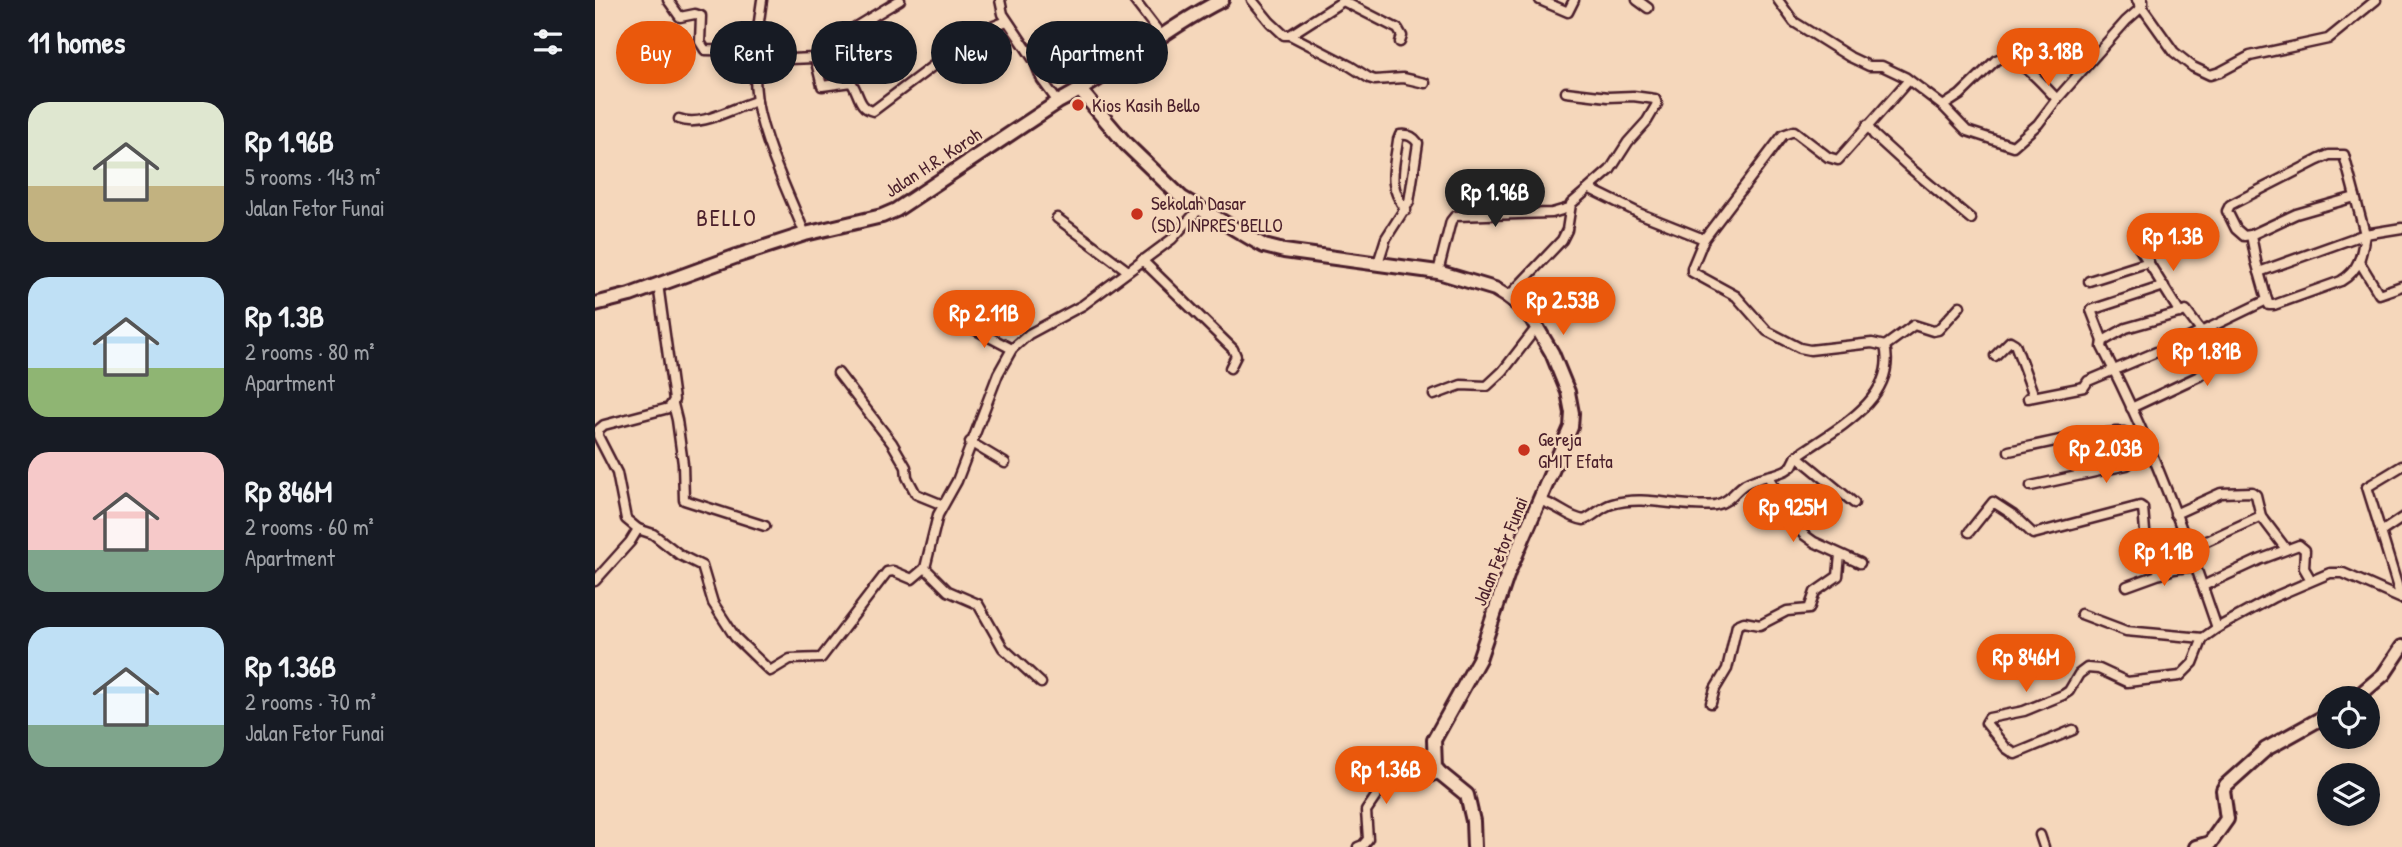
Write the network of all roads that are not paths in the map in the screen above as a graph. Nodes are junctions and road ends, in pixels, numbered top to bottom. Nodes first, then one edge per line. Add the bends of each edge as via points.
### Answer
1 (669, 0) edge
2 (762, 0) edge
3 (900, 0) edge
4 (1000, 0) edge
5 (1134, 0) edge
6 (1222, 0) edge
7 (1252, 0) edge
8 (1540, 0) edge
9 (1574, 0) edge
10 (1637, 0) edge
11 (1777, 0) edge
12 (2376, 0) edge
13 (2141, 2) edge
14 (1648, 8) dead end
15 (759, 21) edge
16 (865, 21) edge
17 (1007, 21) edge
18 (1150, 21) edge
19 (1012, 29) edge
20 (1168, 31) edge
21 (1290, 35) junction
22 (1400, 42) dead end
23 (710, 50) edge
24 (931, 67) edge
25 (917, 78) edge
26 (1908, 80) junction
27 (1425, 83) dead end
28 (756, 84) edge
29 (852, 84) edge
30 (909, 84) edge
31 (1089, 84) edge
32 (1080, 90) junction
33 (1566, 92) dead end
34 (2057, 99) junction
35 (757, 101) junction
36 (1058, 102) junction
37 (1943, 106) junction
38 (679, 119) dead end
39 (1867, 125) junction
40 (1590, 189) junction
41 (2355, 197) junction
42 (1569, 208) junction
43 (1199, 209) junction
44 (1406, 210) junction
45 (1057, 218) dead end
46 (1971, 219) dead end
47 (2402, 228) edge
48 (806, 234) junction
49 (2251, 234) junction
50 (2365, 234) junction
51 (1704, 239) junction
52 (2140, 249) dead end
53 (1142, 260) junction
54 (2359, 261) junction
55 (2149, 262) junction
56 (1378, 263) junction
57 (1128, 271) junction
58 (1438, 272) junction
59 (2259, 272) junction
60 (2089, 281) dead end
61 (658, 284) junction
62 (2164, 286) junction
63 (2402, 286) edge
64 (1508, 296) junction
65 (2267, 300) junction
66 (595, 304) edge
67 (1960, 306) dead end
68 (2180, 313) junction
69 (970, 327) dead end
70 (1537, 327) junction
71 (2201, 331) junction
72 (2103, 341) junction
73 (2181, 342) junction
74 (1885, 346) junction
75 (1011, 349) junction
76 (1995, 356) dead end
77 (1230, 368) dead end
78 (2115, 370) junction
79 (838, 373) dead end
80 (1434, 395) dead end
81 (673, 404) junction
82 (2131, 408) junction
83 (2141, 438) junction
84 (970, 442) junction
85 (2009, 451) dead end
86 (1797, 456) junction
87 (1005, 463) dead end
88 (2402, 466) edge
89 (1769, 478) junction
90 (2031, 486) dead end
91 (1540, 501) junction
92 (1854, 503) dead end
93 (943, 505) junction
94 (2175, 514) junction
95 (2261, 516) junction
96 (2402, 517) edge
97 (765, 526) dead end
98 (638, 529) junction
99 (1969, 532) dead end
100 (2381, 532) junction
101 (2189, 549) junction
102 (2286, 549) junction
103 (1840, 555) junction
104 (1860, 563) dead end
105 (2195, 566) junction
106 (925, 568) junction
107 (2161, 574) junction
108 (2311, 580) junction
109 (595, 581) edge
110 (2127, 586) dead end
111 (2203, 586) junction
112 (2401, 599) edge
113 (2081, 614) dead end
114 (2217, 628) junction
115 (2203, 638) junction
116 (2402, 647) edge
117 (1041, 683) dead end
118 (2370, 686) edge
119 (1711, 702) dead end
120 (2317, 721) edge
121 (2073, 730) dead end
122 (1440, 773) junction
123 (2040, 835) dead end
124 (1358, 847) edge
125 (1474, 847) edge
126 (2044, 847) edge
127 (2196, 847) edge

1 - 23 street via 680,17 701,16 700,42
2 - 15 street
3 - 16 street
4 - 17 street
5 - 18 street
6 - 20 street, Jalan H.R. Koroh
7 - 21 street via 1280,33
8 - 9 street via 1568,12
10 - 14 street
11 - 26 street via 1794,22 1850,57
12 - 13 street via 2328,39 2251,56 2210,75 2174,52
13 - 34 street
19 - 36 street
21 - 22 street via 1343,1 1398,29
21 - 27 street via 1369,78
24 - 25 street
26 - 37 street
26 - 39 street
28 - 35 street
29 - 30 street via 861,104 873,111
31 - 32 street, Jalan H.R. Koroh
32 - 36 street, Jalan H.R. Koroh
32 - 43 street, Jalan Fetor Funai via 1153,172
33 - 40 street via 1648,97 1657,102 1642,129
34 - 37 street via 2030,71 2004,57
34 - 37 street via 2013,146 1966,131
35 - 38 street via 699,122
35 - 48 street
36 - 48 street, Jalan H.R. Koroh via 896,210
39 - 46 street
39 - 51 street via 1838,160 1794,131 1787,132
40 - 42 street
40 - 51 street
41 - 49 street
41 - 49 street via 2345,156 2329,155 2230,205 2227,211 2236,229 2244,236
41 - 50 street
42 - 58 street via 1552,213 1455,216
42 - 64 street via 1565,236
43 - 53 street via 1172,239
43 - 56 street, Jalan Fetor Funai via 1274,249
44 - 44 street via 1418,143 1405,134 1398,140 1393,186
44 - 56 street via 1386,238
45 - 57 street
47 - 50 street
48 - 61 street, Jalan H.R. Koroh
49 - 59 street
50 - 54 street
50 - 59 street
51 - 74 street via 1692,272 1736,296 1767,331 1807,350 1872,343
52 - 55 street
53 - 57 street
53 - 77 street via 1228,343 1236,356
54 - 63 street via 2379,294
54 - 65 street via 2341,281 2274,305
55 - 60 street
55 - 62 street
56 - 58 street, Jalan Fetor Funai
57 - 75 street
58 - 64 street, Jalan Fetor Funai
59 - 65 street
61 - 66 street, Jalan H.R. Koroh
61 - 81 street
62 - 68 street
62 - 72 street via 2091,310
64 - 70 street, Jalan Fetor Funai
65 - 71 street
67 - 74 street via 1938,330 1914,324
68 - 71 street via 2189,313
68 - 72 street via 2126,328
69 - 75 street
70 - 80 street via 1487,386 1461,385
70 - 91 street, Jalan Fetor Funai via 1558,365 1572,414 1571,427
71 - 73 street
72 - 78 street
73 - 78 street
73 - 82 street via 2208,370
74 - 86 street via 1886,363 1876,392 1857,415
75 - 84 street
76 - 78 street via 2010,341 2015,344 2031,397 2084,387
78 - 82 street
79 - 93 street via 892,443 916,494
81 - 97 street via 684,500
81 - 98 street via 598,430 617,473 626,517
82 - 83 street
83 - 85 street via 2116,432
83 - 90 street via 2127,465
83 - 94 street
84 - 87 street
84 - 93 street
86 - 89 street via 1792,466
86 - 92 street
88 - 100 street via 2367,487
89 - 91 street via 1744,485 1721,503 1623,501 1584,520
89 - 103 street via 1803,534
91 - 122 street, Jalan Fetor Funai via 1479,659 1434,740 1433,759
93 - 106 street
94 - 95 street via 2221,493 2249,492 2256,495
94 - 101 street
95 - 101 street
95 - 102 street
96 - 100 street
98 - 106 street via 702,566 713,603 735,638 770,671 790,659 821,658 887,572 912,579
98 - 109 street
99 - 107 street via 1993,502 2033,534 2140,506 2147,554
100 - 112 street
101 - 105 street
102 - 108 street via 2305,548 2304,568
102 - 111 street
103 - 104 street
103 - 119 street via 1838,576 1815,592 1809,608 1787,611 1760,625 1737,625 1727,669
105 - 107 street
105 - 111 street
106 - 117 street via 948,591 978,604 1003,649
107 - 110 street
108 - 112 street via 2340,572
108 - 114 street
111 - 114 street
113 - 115 street via 2126,631
114 - 115 street
115 - 121 street via 2193,663 2179,676 2127,682 2087,668 2063,695 2024,711 1989,718 1986,723 2015,754
116 - 118 street
120 - 127 street via 2266,749 2226,785 2227,819 2210,843
122 - 124 street via 1424,780 1385,783 1366,811 1368,839
122 - 125 street via 1467,795
123 - 126 street

